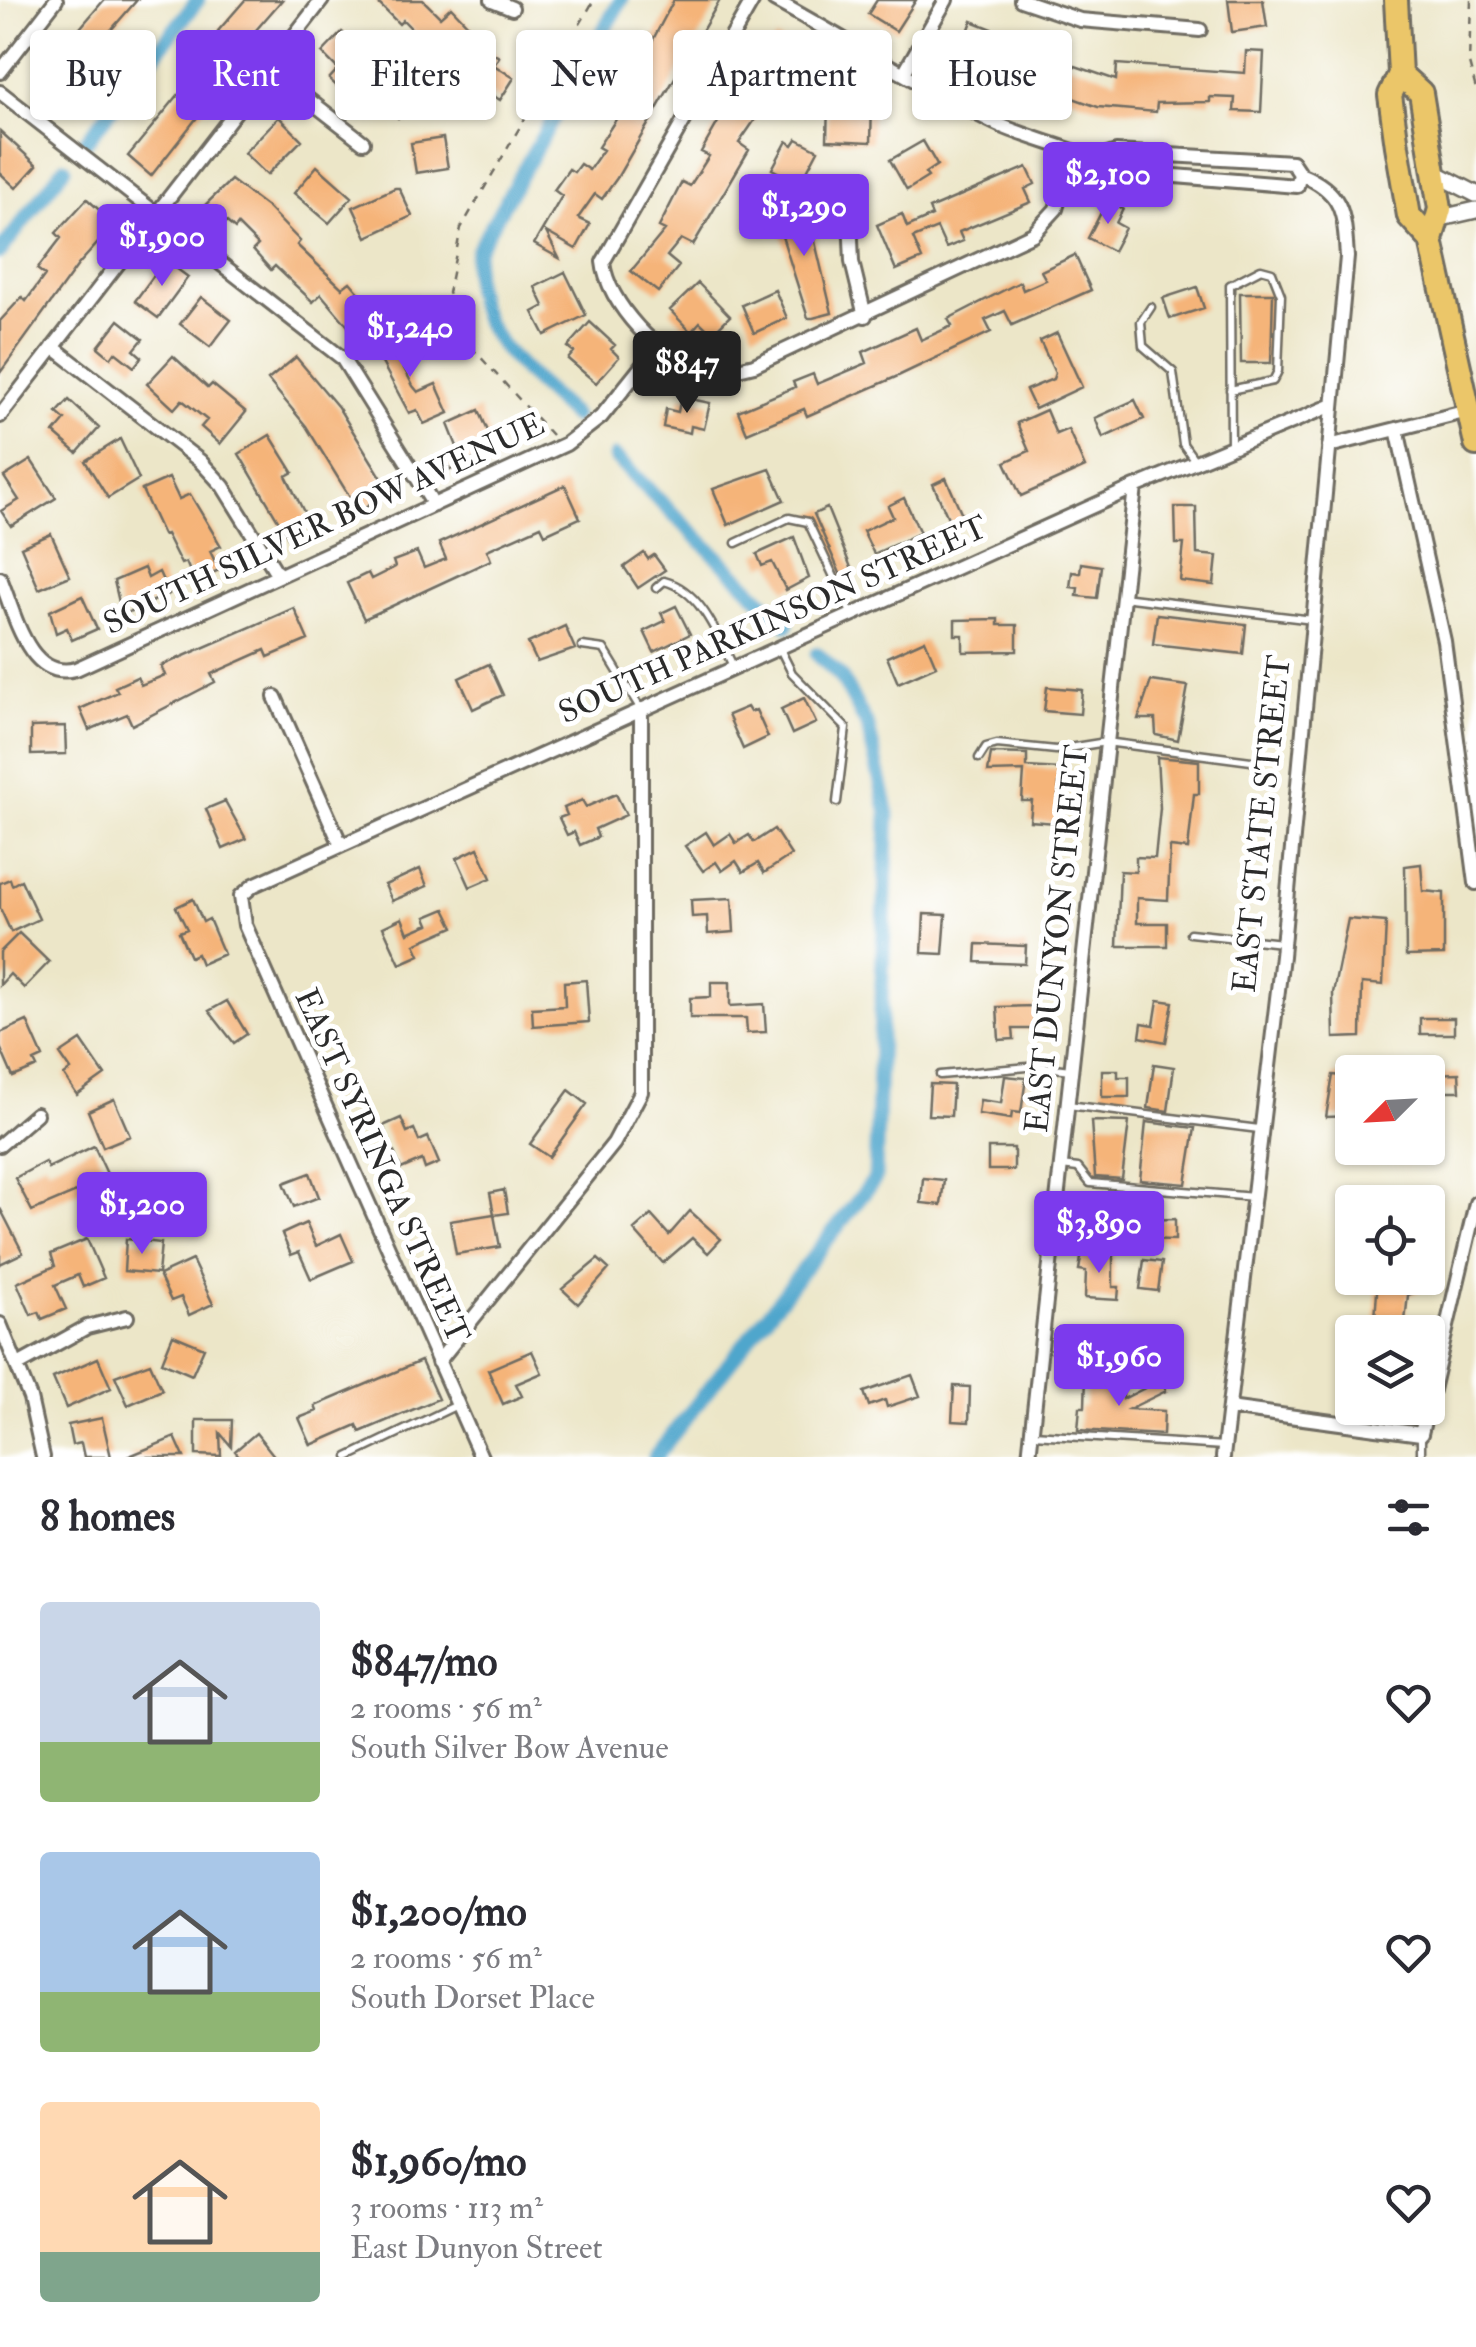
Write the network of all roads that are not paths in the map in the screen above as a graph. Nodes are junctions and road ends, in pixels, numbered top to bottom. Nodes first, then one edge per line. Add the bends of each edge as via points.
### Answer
1 (56, 0) edge
2 (322, 0) edge
3 (492, 0) edge
4 (753, 0) edge
5 (774, 0) edge
6 (946, 0) edge
7 (1022, 0) edge
8 (1396, 0) edge
9 (512, 8) dead end
10 (298, 30) edge
11 (1200, 30) dead end
12 (0, 72) edge
13 (905, 72) junction
14 (1400, 74) junction
15 (0, 92) edge
16 (315, 105) edge
17 (228, 120) edge
18 (363, 142) dead end
19 (1072, 154) junction
20 (1096, 159) junction
21 (1433, 172) junction
22 (1300, 174) junction
23 (849, 194) dead end
24 (1476, 194) edge
25 (1476, 210) edge
26 (156, 213) junction
27 (1434, 230) junction
28 (1150, 307) dead end
29 (864, 316) junction
30 (659, 345) junction
31 (53, 347) junction
32 (1230, 390) junction
33 (1334, 405) junction
34 (1468, 411) junction
35 (0, 416) edge
36 (1397, 429) junction
37 (1476, 444) edge
38 (1329, 446) junction
39 (1232, 450) junction
40 (1197, 463) junction
41 (1135, 487) junction
42 (434, 505) junction
43 (736, 543) dead end
44 (278, 575) junction
45 (0, 580) edge
46 (656, 588) dead end
47 (1122, 598) junction
48 (851, 614) junction
49 (1314, 620) junction
50 (582, 646) dead end
51 (779, 647) junction
52 (733, 668) junction
53 (275, 696) dead end
54 (641, 709) junction
55 (1106, 742) junction
56 (979, 758) dead end
57 (1250, 761) dead end
58 (838, 802) dead end
59 (342, 845) junction
60 (1476, 884) edge
61 (241, 896) joint
62 (1190, 933) dead end
63 (1284, 943) junction
64 (1071, 1070) junction
65 (940, 1075) dead end
66 (1067, 1105) junction
67 (36, 1114) dead end
68 (1262, 1130) junction
69 (0, 1145) edge
70 (1060, 1166) junction
71 (1254, 1198) junction
72 (1476, 1203) edge
73 (127, 1317) dead end
74 (0, 1324) edge
75 (1445, 1335) edge
76 (438, 1362) junction
77 (18, 1365) junction
78 (458, 1405) junction
79 (1229, 1408) junction
80 (1424, 1425) edge
81 (1032, 1434) junction
82 (1422, 1434) junction
83 (1223, 1451) edge
84 (42, 1457) edge
85 (348, 1457) edge
86 (481, 1457) edge
87 (1029, 1457) edge
88 (1421, 1457) edge

1 - 12 street
2 - 10 street
3 - 9 street
4 - 30 street via 603,262 612,296
5 - 13 street
6 - 13 street
7 - 11 street via 1080,20
8 - 14 highway
13 - 19 street via 992,121
14 - 21 highway via 1421,93
14 - 27 highway via 1390,95 1409,216
15 - 26 street
16 - 18 street
17 - 26 street
19 - 20 street
19 - 29 street via 1056,209 1033,234
20 - 22 street via 1116,152 1292,162
20 - 22 street via 1114,171 1297,186
21 - 24 street
21 - 27 highway via 1440,210
22 - 33 street, EAST STATE STREET via 1324,184 1344,218 1347,257
23 - 29 street via 852,262
25 - 27 street
26 - 31 street
26 - 42 street via 342,358
27 - 34 highway
28 - 40 lane via 1140,322 1144,346 1173,372 1183,444
29 - 30 street via 724,372 681,363
30 - 42 street, SOUTH SILVER BOW AVENUE via 601,417 566,444
31 - 35 street
31 - 44 street via 200,461
32 - 32 lane via 1230,285 1262,269 1272,272 1282,296 1278,372 1273,381
32 - 39 lane
33 - 38 street, EAST STATE STREET
33 - 39 street, SOUTH PARKINSON STREET
34 - 36 street
34 - 37 highway
36 - 38 street
36 - 60 street via 1444,640
38 - 49 street, EAST STATE STREET
39 - 40 street, SOUTH PARKINSON STREET
40 - 41 street, SOUTH PARKINSON STREET
41 - 47 street, EAST DUNYON STREET
41 - 48 street, SOUTH PARKINSON STREET
42 - 44 street, SOUTH SILVER BOW AVENUE
43 - 48 lane via 789,518 808,522
44 - 45 street, SOUTH SILVER BOW AVENUE via 65,672 39,662 31,651
46 - 52 lane via 664,581 674,584 702,608
47 - 49 lane
47 - 55 street, EAST DUNYON STREET
48 - 51 street, SOUTH PARKINSON STREET
49 - 63 street, EAST STATE STREET
50 - 54 lane via 604,649
51 - 52 street, SOUTH PARKINSON STREET
51 - 58 lane via 792,673 846,728
52 - 54 street, SOUTH PARKINSON STREET
53 - 59 street
54 - 59 street, SOUTH PARKINSON STREET
54 - 76 street via 641,1092 614,1143
55 - 56 lane via 1056,750 997,744
55 - 57 lane
55 - 64 street, EAST DUNYON STREET
59 - 61 street, SOUTH PARKINSON STREET
61 - 76 street, EAST SYRINGA STREET via 244,925
62 - 63 lane
63 - 68 street, EAST STATE STREET
64 - 65 lane via 1038,1066
64 - 66 street, EAST DUNYON STREET
66 - 68 lane
66 - 70 street, EAST DUNYON STREET
67 - 69 street
68 - 71 street, EAST STATE STREET
70 - 71 lane via 1078,1168 1090,1183
70 - 81 street, EAST DUNYON STREET
71 - 79 street, EAST STATE STREET
72 - 75 street
73 - 77 street via 87,1327
74 - 77 street
76 - 78 street, EAST SYRINGA STREET
77 - 84 street
78 - 85 lane
78 - 86 street, EAST SYRINGA STREET
79 - 82 street
79 - 83 street, EAST STATE STREET
80 - 82 street
81 - 83 lane
81 - 87 street, EAST DUNYON STREET
82 - 88 lane

